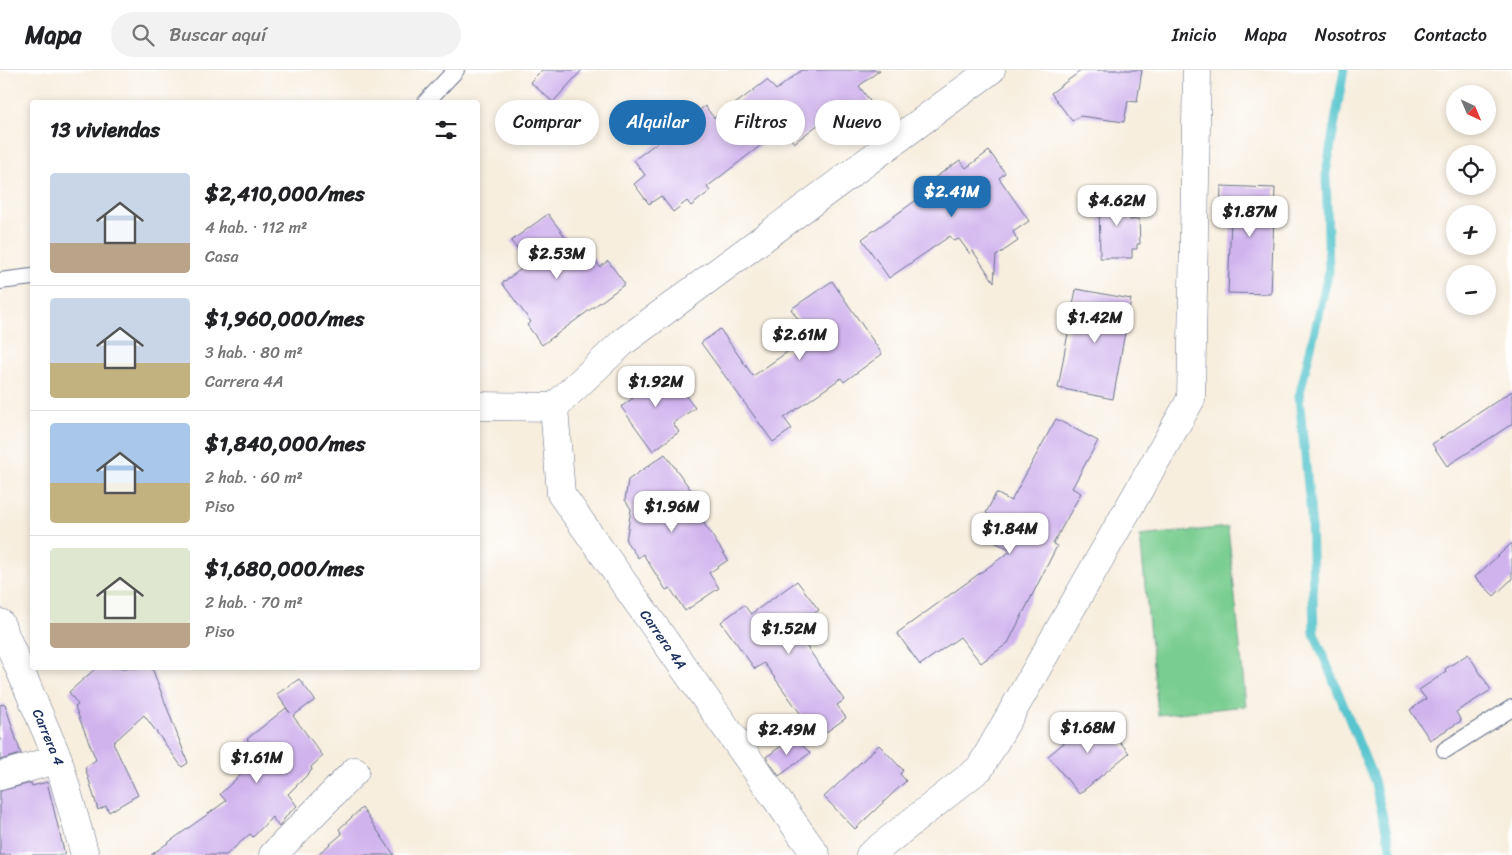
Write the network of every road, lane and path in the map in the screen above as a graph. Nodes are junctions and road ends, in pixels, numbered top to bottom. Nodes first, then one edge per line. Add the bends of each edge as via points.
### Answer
1 (456, 70) edge
2 (991, 70) edge
3 (1197, 70) edge
4 (428, 100) edge
5 (30, 277) edge
6 (0, 282) edge
7 (480, 406) edge
8 (554, 407) junction
9 (0, 623) edge
10 (1512, 708) edge
11 (1445, 750) dead end
12 (58, 759) junction
13 (355, 771) dead end
14 (0, 776) edge
15 (85, 855) edge
16 (273, 855) edge
17 (816, 855) edge
18 (870, 855) edge

1 - 4 lane
2 - 8 street via 623,342
3 - 18 street via 1191,399 980,768
5 - 6 lane
7 - 8 street
8 - 17 street, Carrera 4A via 561,494
9 - 12 street, Carrera 4
10 - 11 lane
12 - 14 street
12 - 15 street, Carrera 4
13 - 16 street

